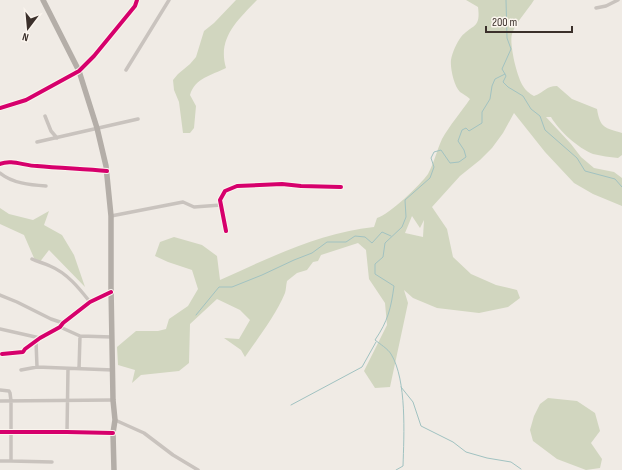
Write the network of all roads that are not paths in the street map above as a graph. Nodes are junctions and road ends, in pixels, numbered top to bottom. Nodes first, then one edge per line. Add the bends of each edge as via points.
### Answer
1 (43, 0) edge
2 (137, 0) edge
3 (169, 0) edge
4 (618, 0) edge
5 (596, 8) dead end
6 (126, 70) dead end
7 (79, 72) junction
8 (0, 108) edge
9 (45, 116) dead end
10 (138, 118) dead end
11 (98, 128) junction
12 (57, 138) junction
13 (38, 142) dead end
14 (0, 164) edge
15 (107, 171) junction
16 (0, 173) edge
17 (46, 186) dead end
18 (341, 187) dead end
19 (221, 205) junction
20 (111, 216) junction
21 (226, 230) dead end
22 (32, 259) dead end
23 (111, 292) junction
24 (0, 295) edge
25 (90, 302) junction
26 (63, 323) junction
27 (60, 327) junction
28 (0, 329) edge
29 (80, 336) junction
30 (112, 337) junction
31 (38, 339) junction
32 (2, 354) dead end
33 (37, 367) junction
34 (68, 369) junction
35 (79, 369) junction
36 (21, 370) dead end
37 (113, 370) junction
38 (0, 390) edge
39 (113, 400) junction
40 (0, 401) edge
41 (11, 401) junction
42 (67, 401) junction
43 (115, 420) junction
44 (0, 432) edge
45 (11, 432) junction
46 (68, 432) junction
47 (113, 433) junction
48 (0, 461) edge
49 (11, 461) junction
50 (52, 462) dead end
51 (114, 470) edge
52 (197, 470) edge

1 - 7 highway
2 - 7 street via 135,6
3 - 6 street
4 - 5 street
7 - 8 street via 26,100
7 - 11 highway
9 - 12 street
10 - 11 street
11 - 12 street
11 - 15 highway
12 - 13 street
14 - 15 street via 7,162
15 - 20 highway
16 - 17 street via 27,185
18 - 19 street via 282,184 237,186 225,191 220,200
19 - 20 street via 194,207 183,202
19 - 21 street
20 - 23 highway
22 - 25 street via 62,273
23 - 25 street
23 - 30 highway
24 - 26 street
25 - 26 street
26 - 27 street
27 - 29 street
27 - 31 street
28 - 31 street
29 - 30 street
29 - 35 street
30 - 37 highway
31 - 32 street via 23,352
31 - 33 street
33 - 34 street
33 - 36 street
34 - 35 street
34 - 42 street
35 - 37 street
37 - 39 highway
38 - 41 street via 10,393
39 - 42 street
39 - 43 highway
40 - 41 street
41 - 42 street
41 - 45 street
42 - 46 street
43 - 47 highway
43 - 52 street via 144,433 173,456
44 - 45 street
45 - 46 street
45 - 49 street
46 - 47 street
47 - 51 highway
48 - 49 street
49 - 50 street

